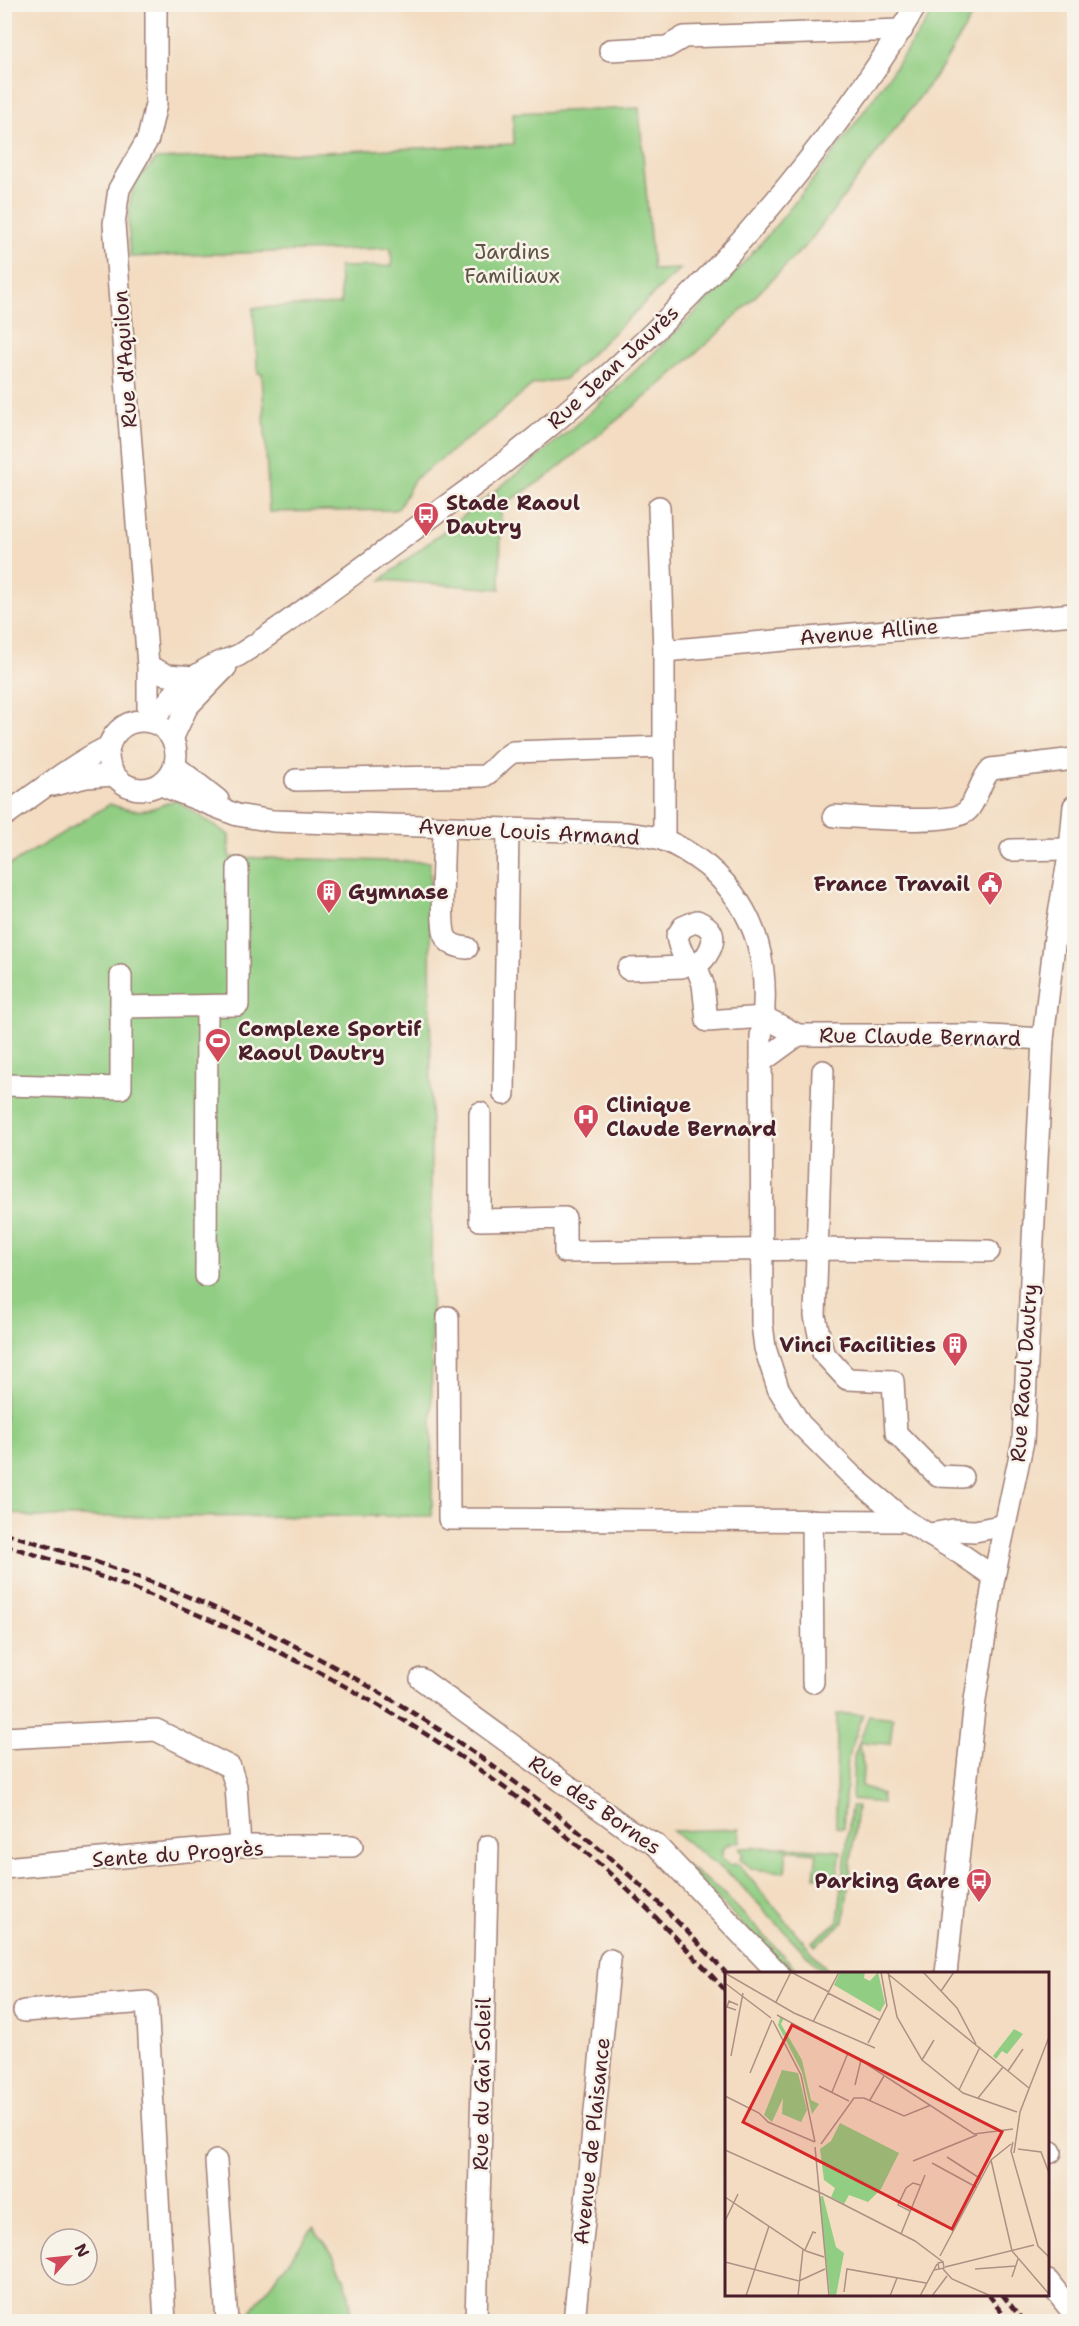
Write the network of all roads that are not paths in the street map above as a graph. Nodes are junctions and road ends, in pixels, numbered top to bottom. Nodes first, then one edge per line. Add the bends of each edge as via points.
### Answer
1 (156, 4) edge
2 (917, 4) edge
3 (902, 30) junction
4 (610, 50) dead end
5 (660, 507) dead end
6 (1074, 614) edge
7 (664, 651) junction
8 (237, 656) junction
9 (148, 666) junction
10 (194, 677) junction
11 (150, 722) junction
12 (172, 738) junction
13 (108, 747) junction
14 (664, 747) junction
15 (1074, 759) edge
16 (175, 766) junction
17 (114, 775) junction
18 (296, 780) dead end
19 (161, 784) junction
20 (47, 787) junction
21 (1074, 806) edge
22 (237, 815) junction
23 (4, 816) edge
24 (834, 816) dead end
25 (444, 827) junction
26 (508, 830) junction
27 (664, 840) junction
28 (1070, 849) junction
29 (1011, 850) dead end
30 (238, 868) dead end
31 (466, 948) dead end
32 (627, 969) dead end
33 (121, 976) dead end
34 (207, 1006) junction
35 (121, 1007) junction
36 (764, 1017) junction
37 (798, 1035) junction
38 (1043, 1039) junction
39 (761, 1062) junction
40 (823, 1071) dead end
41 (4, 1085) edge
42 (504, 1094) dead end
43 (480, 1113) dead end
44 (762, 1250) junction
45 (817, 1250) junction
46 (988, 1251) dead end
47 (206, 1276) dead end
48 (448, 1317) dead end
49 (962, 1477) dead end
50 (812, 1520) junction
51 (906, 1521) junction
52 (1005, 1525) junction
53 (930, 1534) junction
54 (994, 1577) junction
55 (421, 1679) dead end
56 (813, 1682) dead end
57 (4, 1738) edge
58 (240, 1846) junction
59 (352, 1846) dead end
60 (488, 1846) dead end
61 (4, 1868) edge
62 (610, 1960) dead end
63 (777, 1972) edge
64 (946, 1972) edge
65 (24, 2010) dead end
66 (216, 2161) dead end
67 (1049, 2283) edge
68 (1074, 2314) edge
69 (165, 2322) edge
70 (227, 2322) edge
71 (476, 2322) edge
72 (574, 2322) edge

1 - 9 street, Rue d'Aquilon via 156,104 148,139 119,189 114,224
2 - 3 street, Rue Jean Jaurès
3 - 4 street via 684,37 667,47
3 - 8 street, Rue Jean Jaurès via 808,159 750,229 613,372 468,490
5 - 7 street
6 - 7 street, Avenue Alline
7 - 14 street
8 - 10 street, Rue Jean Jaurès
8 - 12 street, Rue Jean Jaurès via 187,707
9 - 10 street via 167,675
9 - 11 street, Rue d'Aquilon
10 - 11 street, Rue Jean Jaurès via 173,694
11 - 12 street
11 - 13 street via 123,726
12 - 16 street
13 - 17 street
13 - 20 street via 68,769
14 - 18 street via 513,752 484,776
14 - 27 street
15 - 24 street via 991,769 968,810 955,816
16 - 19 street
16 - 22 street, Avenue Louis Armand
17 - 19 street via 130,788 151,789
17 - 20 street
19 - 22 street, Avenue Louis Armand
20 - 23 street
21 - 28 street, Rue Raoul Dautry
22 - 25 street, Avenue Louis Armand via 273,821
25 - 26 street, Avenue Louis Armand
25 - 31 street via 442,922 446,938
26 - 27 street, Avenue Louis Armand via 627,833
26 - 42 street
27 - 36 street, Avenue Louis Armand via 697,858 742,904 762,960
28 - 29 street
28 - 38 street, Rue Raoul Dautry
30 - 34 street via 238,1005
32 - 36 street via 692,964 704,984 707,1021
33 - 35 street
34 - 35 street
34 - 47 street
35 - 41 street via 121,1088
36 - 37 street, Rue Claude Bernard
36 - 39 street, Avenue Louis Armand
37 - 38 street, Rue Claude Bernard
37 - 39 street, Rue Claude Bernard
38 - 52 street, Rue Raoul Dautry via 1023,1441
39 - 44 street, Avenue Louis Armand
40 - 45 street
43 - 44 street via 480,1220 564,1218 565,1252
44 - 45 street
44 - 51 street, Avenue Louis Armand via 762,1324 778,1388 800,1424 851,1475
45 - 46 street
45 - 49 street via 815,1316 823,1353 848,1379 892,1381 896,1433 938,1476
48 - 50 street via 449,1519
50 - 51 street
50 - 56 street
51 - 53 street, Avenue Louis Armand
52 - 53 street
52 - 54 street, Rue Raoul Dautry
53 - 54 street, Avenue Louis Armand
54 - 64 street, Rue Raoul Dautry via 975,1700
55 - 63 street, Rue des Bornes via 629,1830 655,1844
57 - 58 street via 156,1730 230,1767 236,1786
58 - 59 street, Sente du Progrès
58 - 61 street, Sente du Progrès
60 - 71 street, Rue du Gai Soleil
62 - 72 street, Avenue de Plaisance
65 - 69 street via 147,2002
66 - 70 street
67 - 68 street

